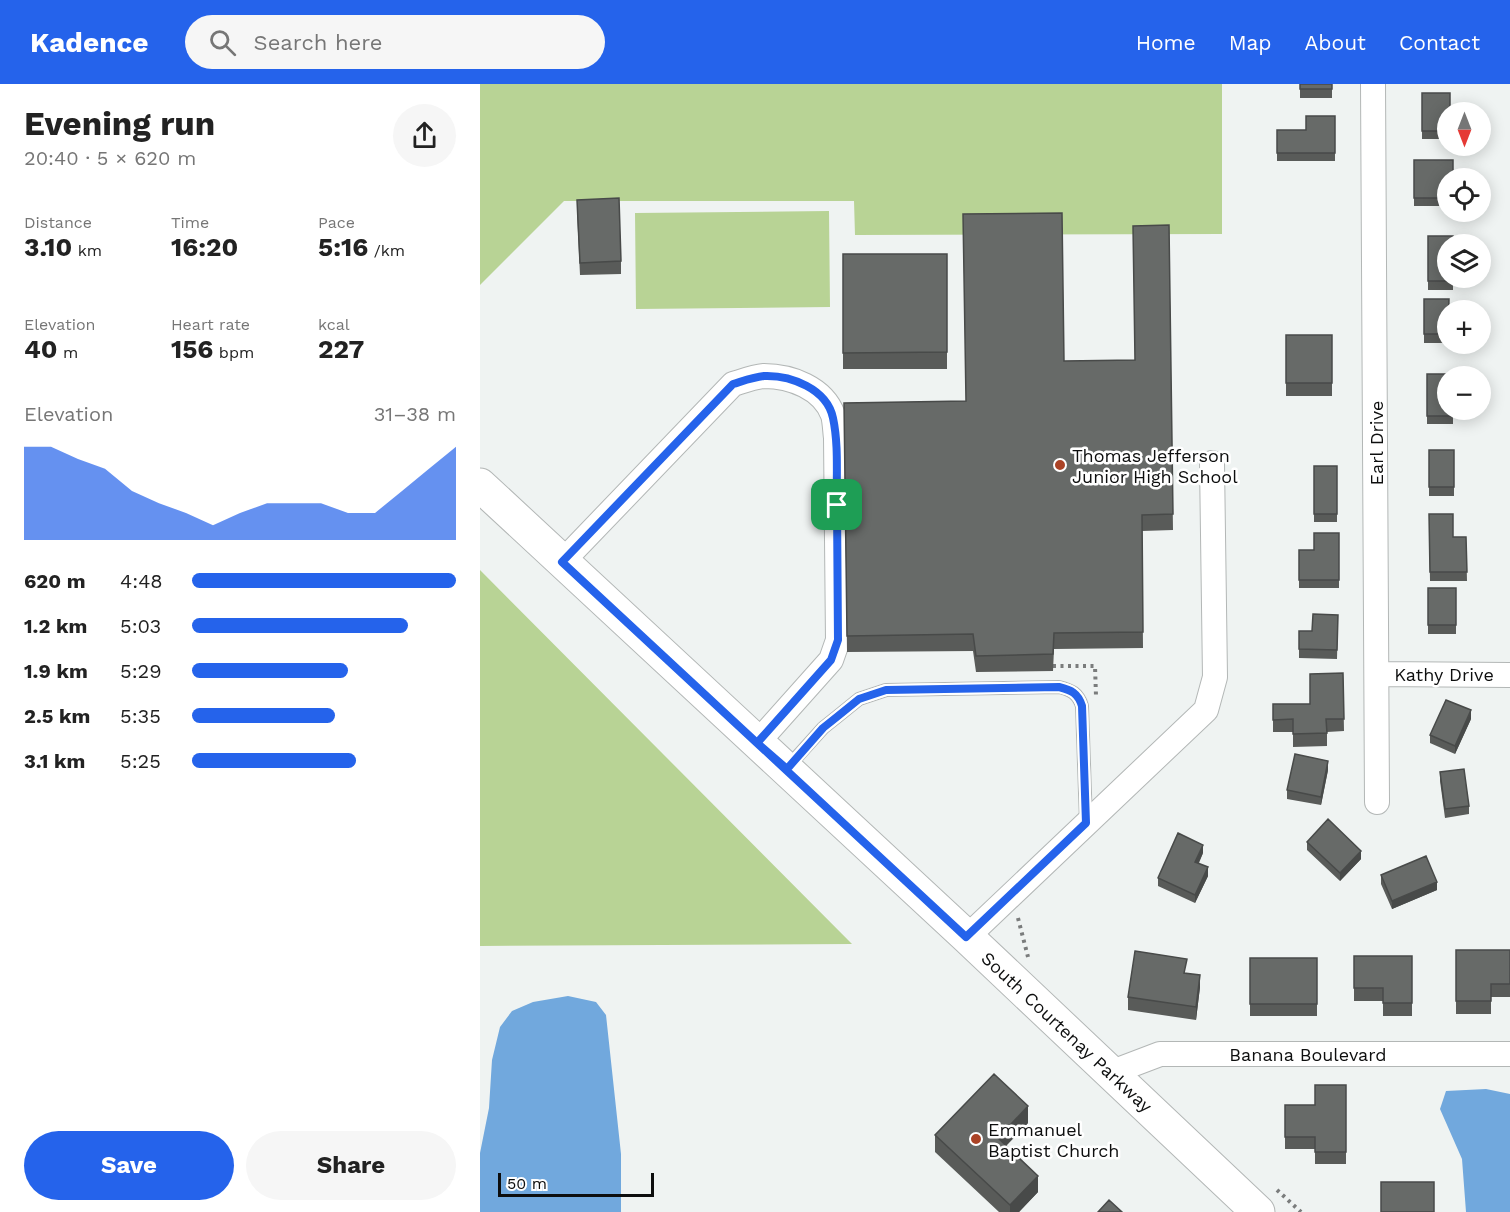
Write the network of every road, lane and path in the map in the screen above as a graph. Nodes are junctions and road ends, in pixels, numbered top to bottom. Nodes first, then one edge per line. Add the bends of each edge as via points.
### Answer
1 (1373, 84) edge
2 (1212, 463) dead end
3 (480, 485) edge
4 (562, 562) junction
5 (1377, 674) junction
6 (1510, 675) edge
7 (757, 743) junction
8 (787, 769) junction
9 (1377, 802) dead end
10 (1086, 823) junction
11 (1011, 895) junction
12 (966, 937) junction
13 (1028, 959) dead end
14 (1510, 1054) edge
15 (1110, 1072) junction
16 (1258, 1212) edge

1 - 5 street, Earl Drive
2 - 10 street via 1215,677 1206,710
3 - 4 main road, South Courtenay Parkway
4 - 7 main road, South Courtenay Parkway
4 - 7 street via 733,384 763,376 790,378 826,401 836,438 838,640 831,660
5 - 6 street, Kathy Drive
5 - 9 street, Earl Drive
7 - 8 main road, South Courtenay Parkway
8 - 10 lane via 823,728 859,699 886,690 1059,687 1079,696 1082,706
8 - 12 main road, South Courtenay Parkway
10 - 11 street
11 - 12 street
11 - 13 path
12 - 15 main road, South Courtenay Parkway
14 - 15 street, Banana Boulevard via 1160,1054
15 - 16 main road, South Courtenay Parkway

